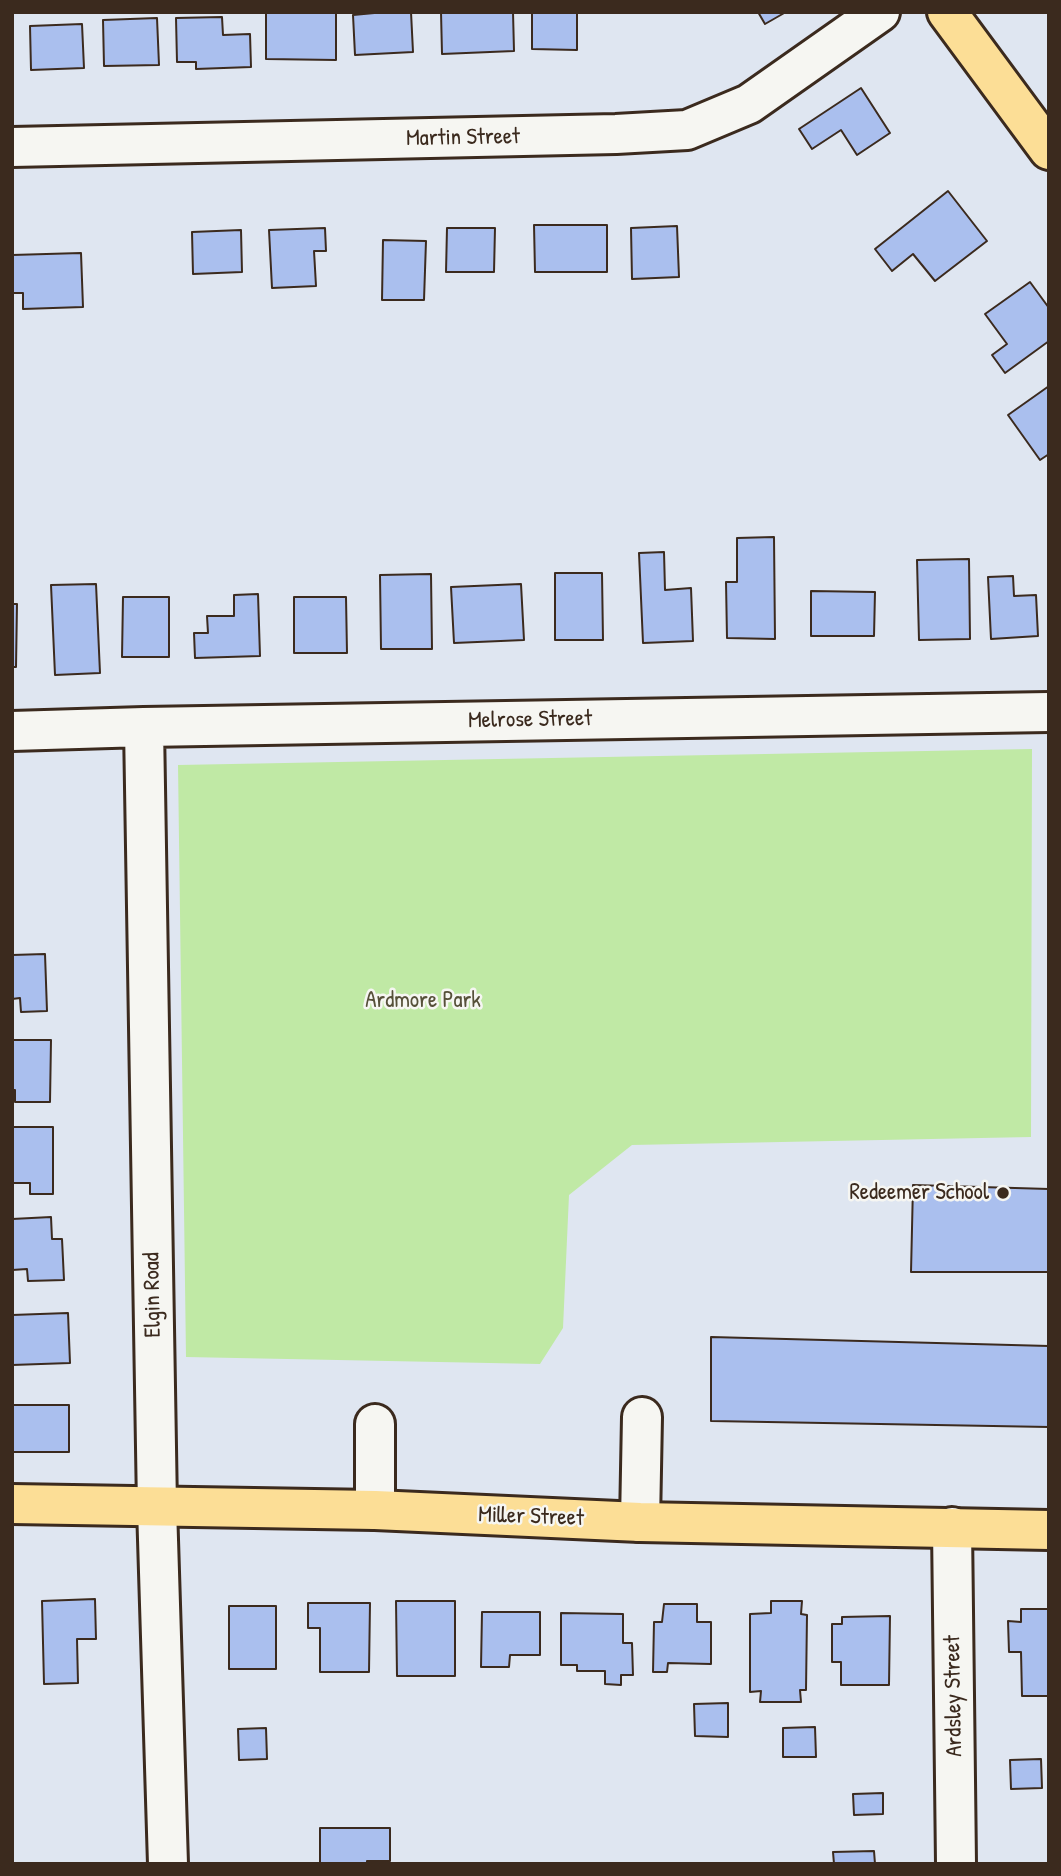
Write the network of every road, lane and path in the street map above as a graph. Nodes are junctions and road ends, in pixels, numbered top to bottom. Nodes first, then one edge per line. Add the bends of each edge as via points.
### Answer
1 (880, 12) edge
2 (947, 12) edge
3 (12, 147) edge
4 (1049, 150) edge
5 (1049, 712) edge
6 (144, 727) junction
7 (12, 731) edge
8 (642, 1417) dead end
9 (375, 1424) dead end
10 (12, 1504) edge
11 (157, 1507) junction
12 (375, 1510) junction
13 (640, 1522) junction
14 (952, 1527) junction
15 (1049, 1530) edge
16 (168, 1864) edge
17 (956, 1864) edge

1 - 3 street, Martin Street via 749,104 688,130
2 - 4 main road
5 - 6 street, Melrose Street
6 - 7 street, Melrose Street
6 - 11 street, Elgin Road
8 - 13 street
9 - 12 street
10 - 11 main road, Miller Street
11 - 12 main road, Miller Street
11 - 16 street, Elgin Road
12 - 13 main road, Miller Street
13 - 14 main road, Miller Street
14 - 15 main road, Miller Street
14 - 17 street, Ardsley Street

